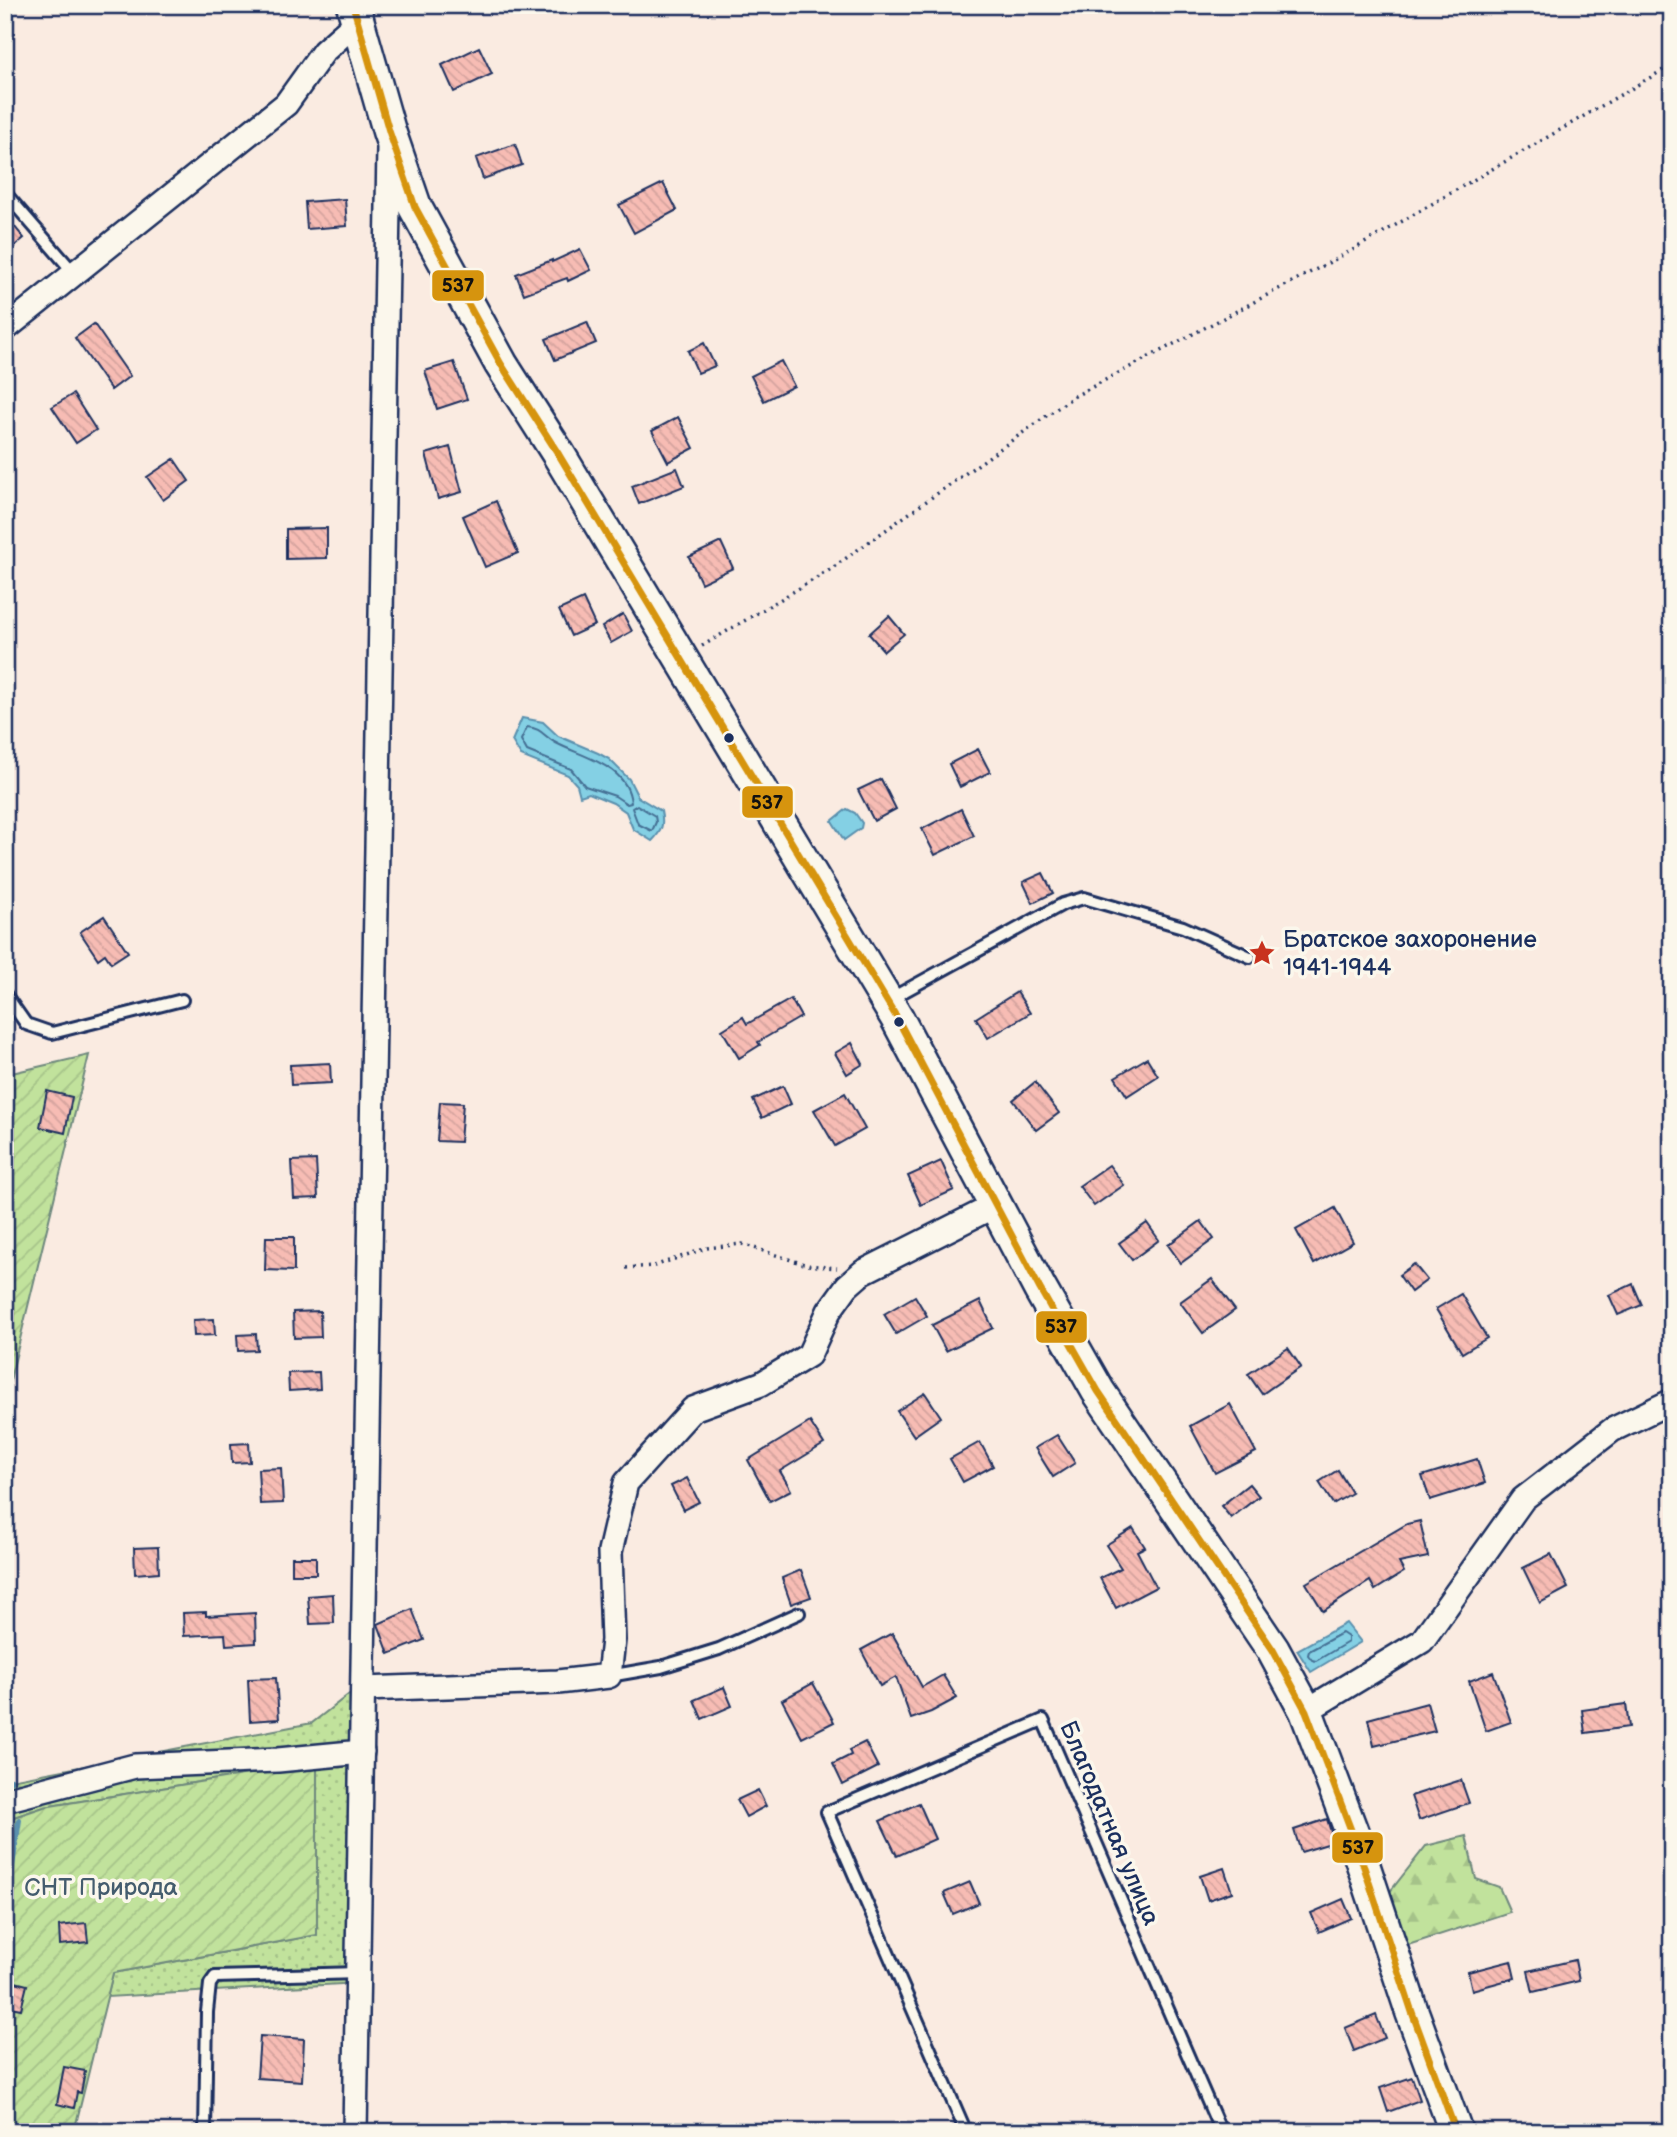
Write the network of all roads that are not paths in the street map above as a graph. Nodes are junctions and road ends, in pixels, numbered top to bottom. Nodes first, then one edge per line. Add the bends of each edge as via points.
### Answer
1 (355, 13) edge
2 (389, 131) junction
3 (5, 193) edge
4 (75, 274) junction
5 (5, 329) edge
6 (1250, 957) dead end
7 (5, 994) edge
8 (182, 1000) dead end
9 (886, 1001) junction
10 (996, 1205) junction
11 (1672, 1401) edge
12 (799, 1612) dead end
13 (608, 1676) junction
14 (363, 1689) junction
15 (1306, 1712) junction
16 (362, 1752) junction
17 (6, 1805) edge
18 (358, 1973) junction
19 (205, 2132) edge
20 (355, 2132) edge
21 (966, 2132) edge
22 (1221, 2132) edge
23 (1456, 2132) edge

1 - 2 street
1 - 4 street via 286,104
2 - 9 street via 415,207 501,365
2 - 14 street
3 - 4 lane
4 - 5 street
6 - 9 lane via 1183,927 1084,898 1063,904
7 - 8 lane via 26,1024 52,1033
9 - 10 street
10 - 13 street via 863,1272 829,1311 809,1355 761,1384 693,1409 626,1483 610,1552 613,1640
10 - 15 street via 1098,1391 1273,1650
11 - 15 street via 1612,1430 1523,1499 1422,1641
12 - 13 lane via 719,1649 661,1667
13 - 14 street
14 - 16 street
15 - 23 street
16 - 17 street via 135,1766
16 - 18 street
18 - 19 lane via 215,1978 206,2012
18 - 20 street
21 - 22 lane, Благодатная улица via 827,1811 1043,1720

